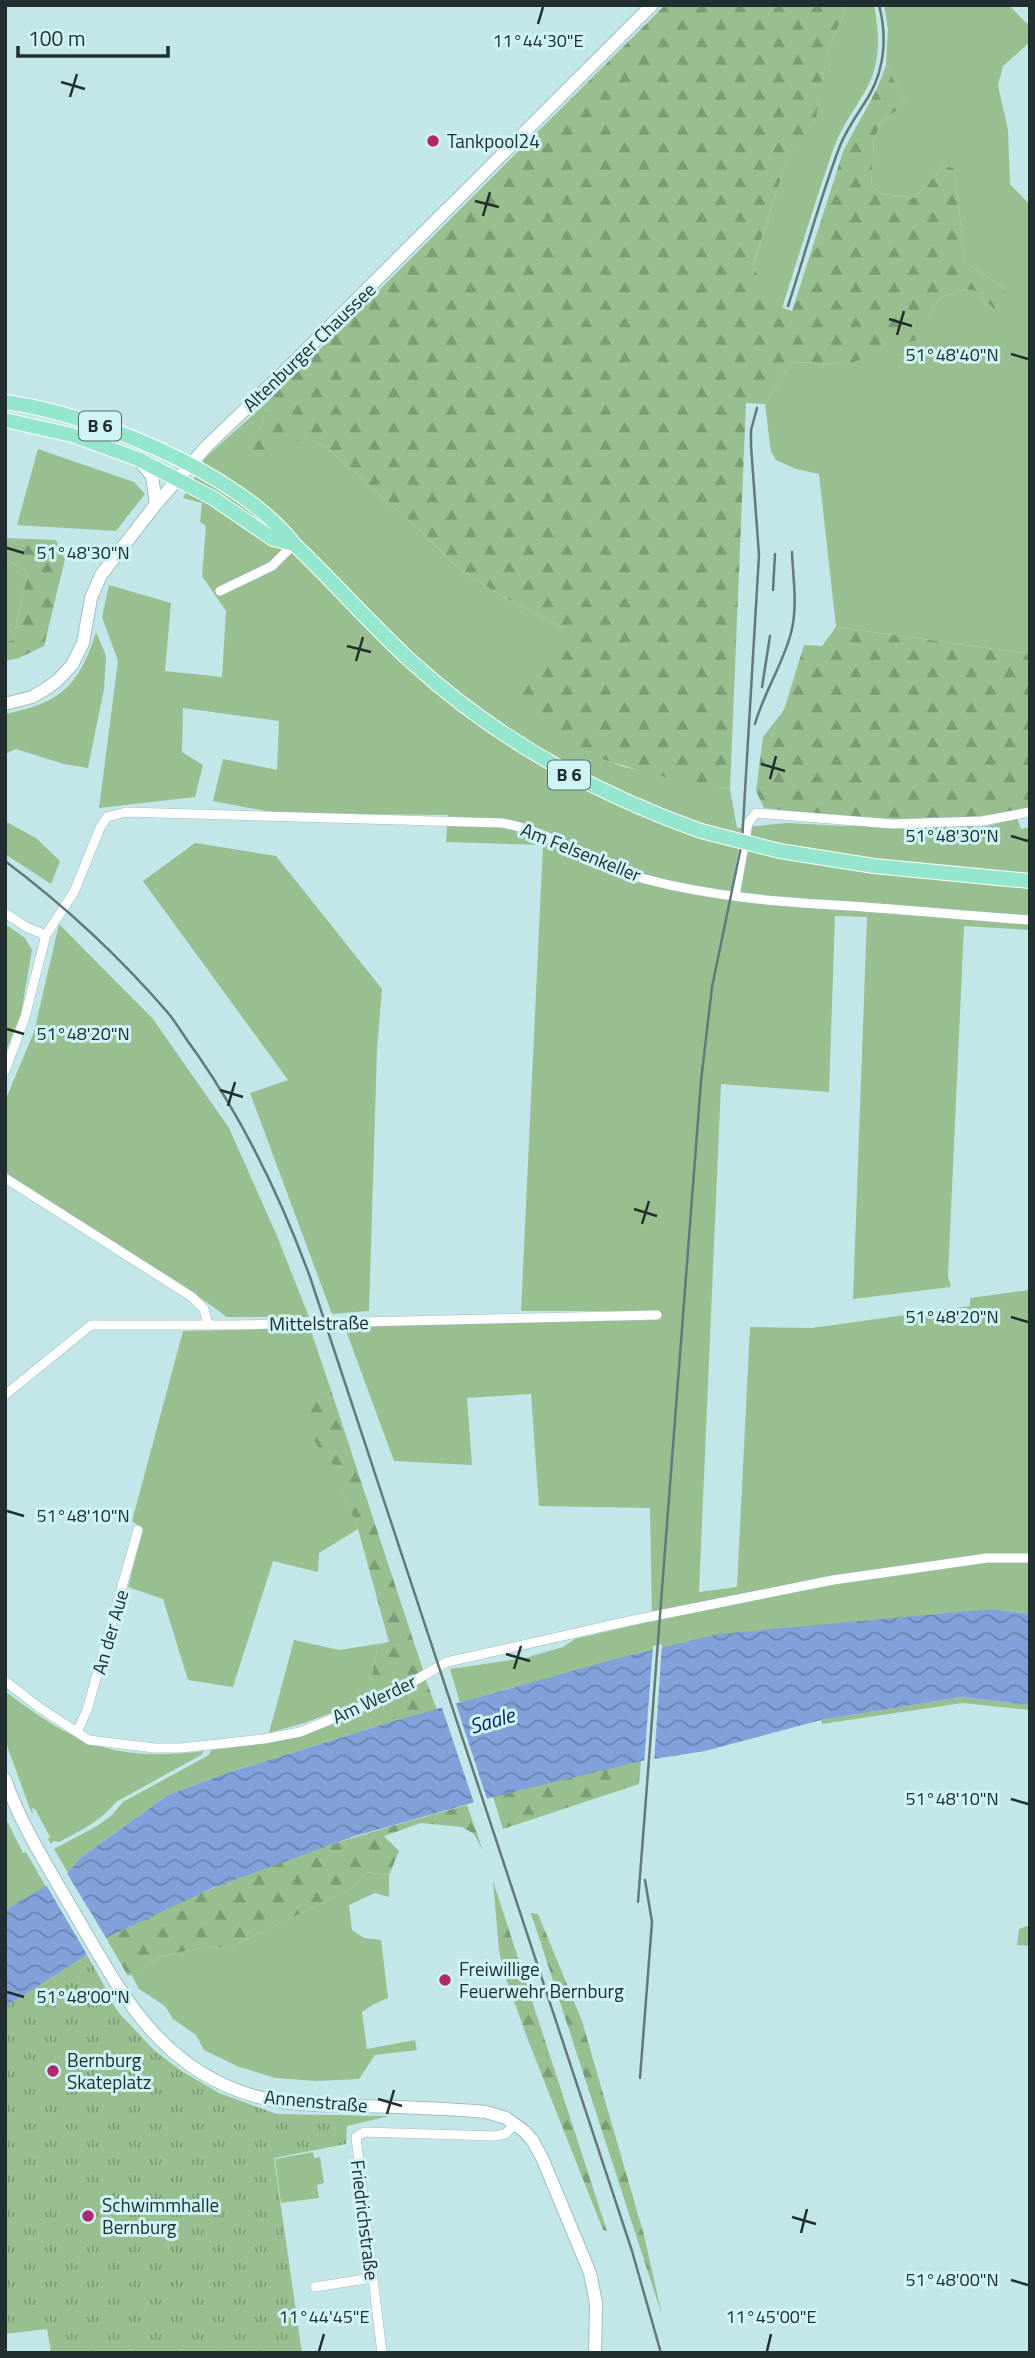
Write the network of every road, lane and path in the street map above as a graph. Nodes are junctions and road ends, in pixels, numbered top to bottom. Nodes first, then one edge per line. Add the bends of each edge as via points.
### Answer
1 (652, 5) edge
2 (5, 402) edge
3 (5, 420) edge
4 (138, 459) junction
5 (189, 466) junction
6 (178, 478) junction
7 (156, 504) junction
8 (294, 544) junction
9 (219, 591) dead end
10 (5, 704) edge
11 (1030, 812) edge
12 (1030, 881) edge
13 (735, 896) junction
14 (5, 913) edge
15 (1030, 920) edge
16 (46, 935) junction
17 (5, 1071) edge
18 (5, 1178) edge
19 (657, 1315) dead end
20 (208, 1325) junction
21 (5, 1395) edge
22 (138, 1530) dead end
23 (1030, 1558) edge
24 (5, 1681) edge
25 (77, 1732) junction
26 (5, 1779) edge
27 (515, 2124) junction
28 (364, 2132) joint
29 (372, 2278) junction
30 (315, 2287) dead end
31 (382, 2353) edge
32 (595, 2353) edge

1 - 5 main road, Altenburger Chaussee
2 - 5 main road, B 6 via 114,430
3 - 4 main road, B 6 via 72,435
4 - 6 main road, B 6
4 - 7 main road, B 6 via 152,476
5 - 6 main road, Altenburger Chaussee
5 - 8 main road, B 6 via 249,502 282,528
6 - 7 main road, Altenburger Chaussee
6 - 8 main road, B 6 via 273,539
7 - 10 main road, Altenburger Chaussee via 101,575 91,598 83,643 72,665 44,691
8 - 9 street via 272,566
8 - 12 main road, B 6, bridge via 450,695 526,750 634,806 701,831 780,851 874,866
11 - 13 street via 982,821 893,824 756,813 748,823
13 - 15 street, Am Felsenkeller
13 - 16 street, Am Felsenkeller via 643,878 529,828 502,823 126,812 107,817 74,892
14 - 16 street
16 - 17 street via 25,1017
18 - 20 street via 192,1297 204,1309
19 - 20 street, Mittelstraße
20 - 21 street, Mittelstraße via 91,1325
22 - 25 street, An der Aue
23 - 25 street, Am Werder via 987,1558 833,1580 447,1662 386,1697 300,1732 264,1740 154,1748 89,1740
24 - 25 street, Am Werder
26 - 27 main road, Annenstraße via 35,1845 136,2014 173,2052 208,2076 241,2092 301,2104 486,2112
27 - 28 street, Annenstraße via 495,2136
27 - 32 main road, Annenstraße via 538,2149 590,2273 596,2303
28 - 29 street, Friedrichstraße via 355,2142
29 - 30 street
29 - 31 street, Friedrichstraße

